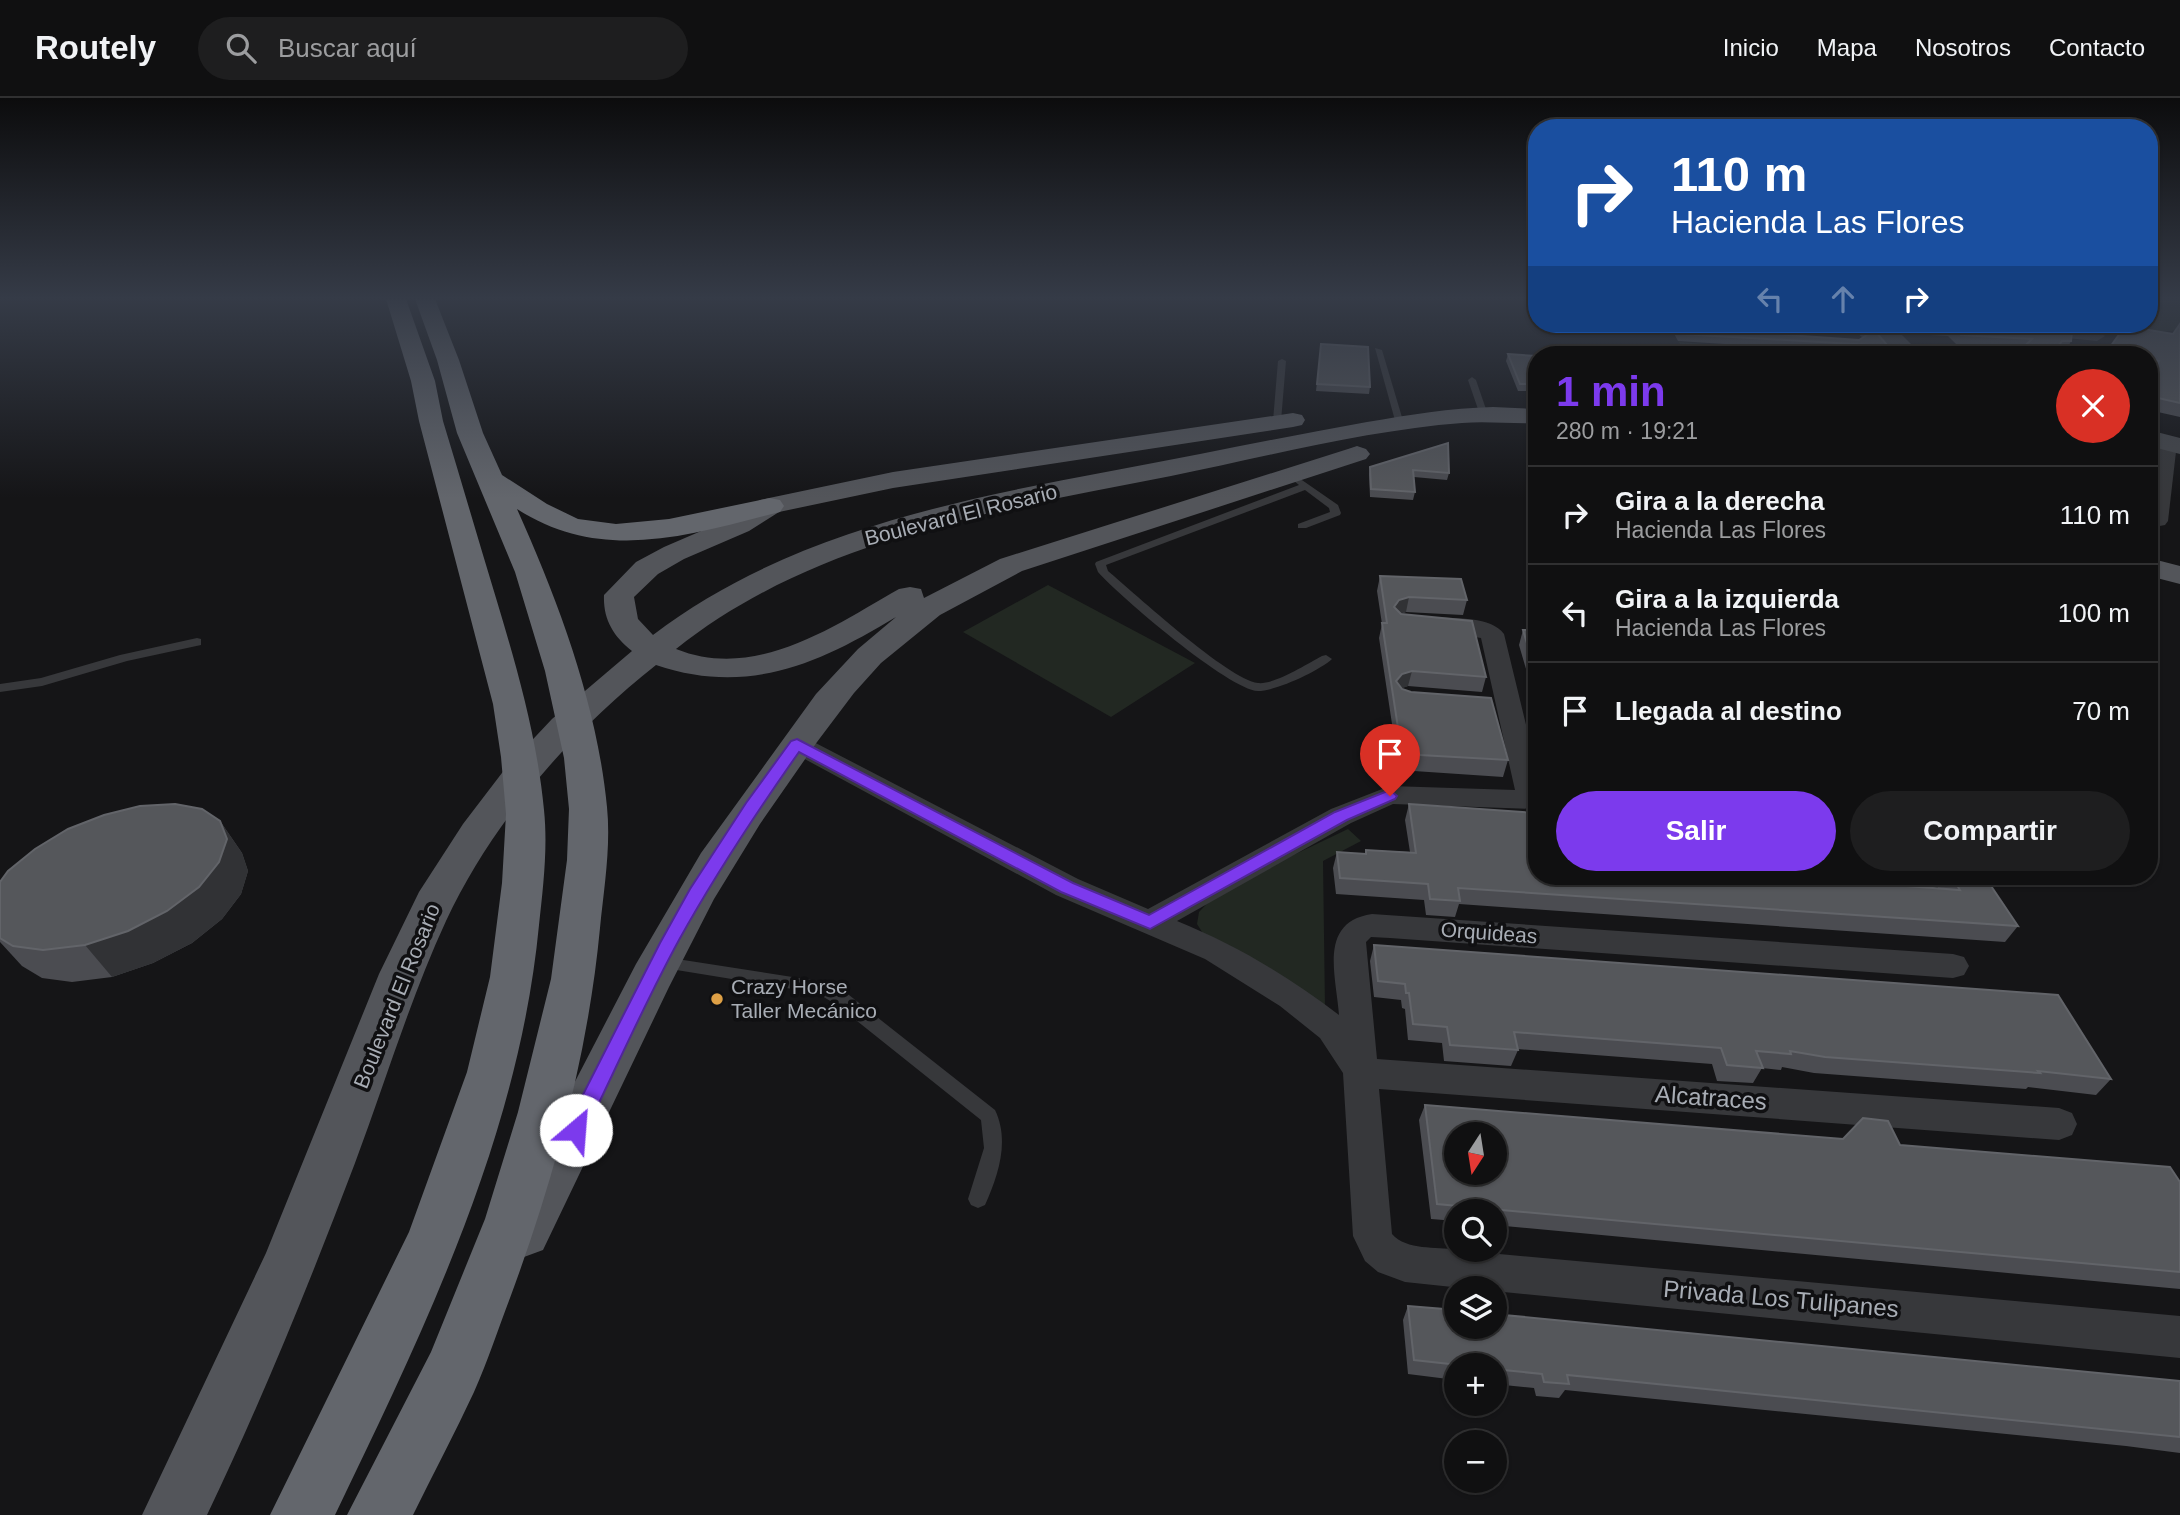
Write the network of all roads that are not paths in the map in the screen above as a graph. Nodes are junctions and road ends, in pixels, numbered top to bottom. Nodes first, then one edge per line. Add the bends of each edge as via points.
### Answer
1 (418, 365) edge
2 (449, 365) edge
3 (1282, 365) edge
4 (1383, 365) edge
5 (1472, 380) dead end
6 (1480, 415) junction
7 (1528, 416) edge
8 (1399, 419) junction
9 (1277, 421) junction
10 (1528, 432) edge
11 (2169, 440) edge
12 (489, 479) junction
13 (1298, 480) junction
14 (770, 506) junction
15 (1186, 507) junction
16 (2158, 521) edge
17 (1302, 526) dead end
18 (2158, 548) edge
19 (2180, 554) edge
20 (2158, 569) edge
21 (2180, 575) edge
22 (1419, 623) edge
23 (197, 642) dead end
24 (1326, 659) dead end
25 (0, 688) edge
26 (797, 744) junction
27 (1528, 784) edge
28 (1528, 800) edge
29 (1150, 922) junction
30 (659, 962) junction
31 (1953, 967) dead end
32 (1362, 1073) junction
33 (2059, 1124) dead end
34 (978, 1199) dead end
35 (1385, 1255) joint
36 (2180, 1337) edge
37 (453, 1371) junction
38 (174, 1515) edge
39 (302, 1515) edge
40 (379, 1515) edge

1 - 39 highway via 510,705 525,814 523,883 509,989 491,1073 461,1165 376,1366
2 - 12 highway
3 - 9 lane
4 - 8 lane
5 - 6 lane
6 - 7 main road, Boulevard El Rosario
6 - 8 main road, Boulevard El Rosario
8 - 9 main road
8 - 38 main road, Boulevard El Rosario via 954,512 847,544 776,575 714,610 610,683 569,720 521,775 475,834 437,896 274,1296
9 - 14 main road via 989,464
10 - 13 main road via 1485,432 1390,445
11 - 16 street
12 - 14 highway via 553,519 595,531 648,530
12 - 37 highway via 530,572 562,671 582,758 587,860 573,979 543,1112 512,1219
13 - 15 main road
13 - 17 lane via 1336,513
13 - 24 lane via 1100,564 1103,572 1180,637 1246,685 1268,685
14 - 15 main road via 674,553 632,581 619,596 618,608 629,633 655,652 682,663 734,670 766,667 825,645 940,579 994,554 1049,536
15 - 26 main road via 975,580 886,640 840,685
18 - 19 main road
20 - 21 main road
22 - 27 street via 1470,626 1492,634 1498,704
23 - 25 lane via 42,682
26 - 29 street via 1067,887
26 - 30 main road via 696,894
28 - 29 street via 1390,796 1341,816
29 - 32 street via 1216,950 1292,997 1332,1028
30 - 34 lane via 818,988 843,1000 989,1116 995,1146
30 - 37 main road
31 - 32 street, Orquideas via 1373,925 1354,932 1350,941
32 - 33 street, Alcatraces
32 - 35 street, Orquideas via 1373,1236
35 - 36 street, Privada Los Tulipanes via 1412,1264
37 - 40 highway

